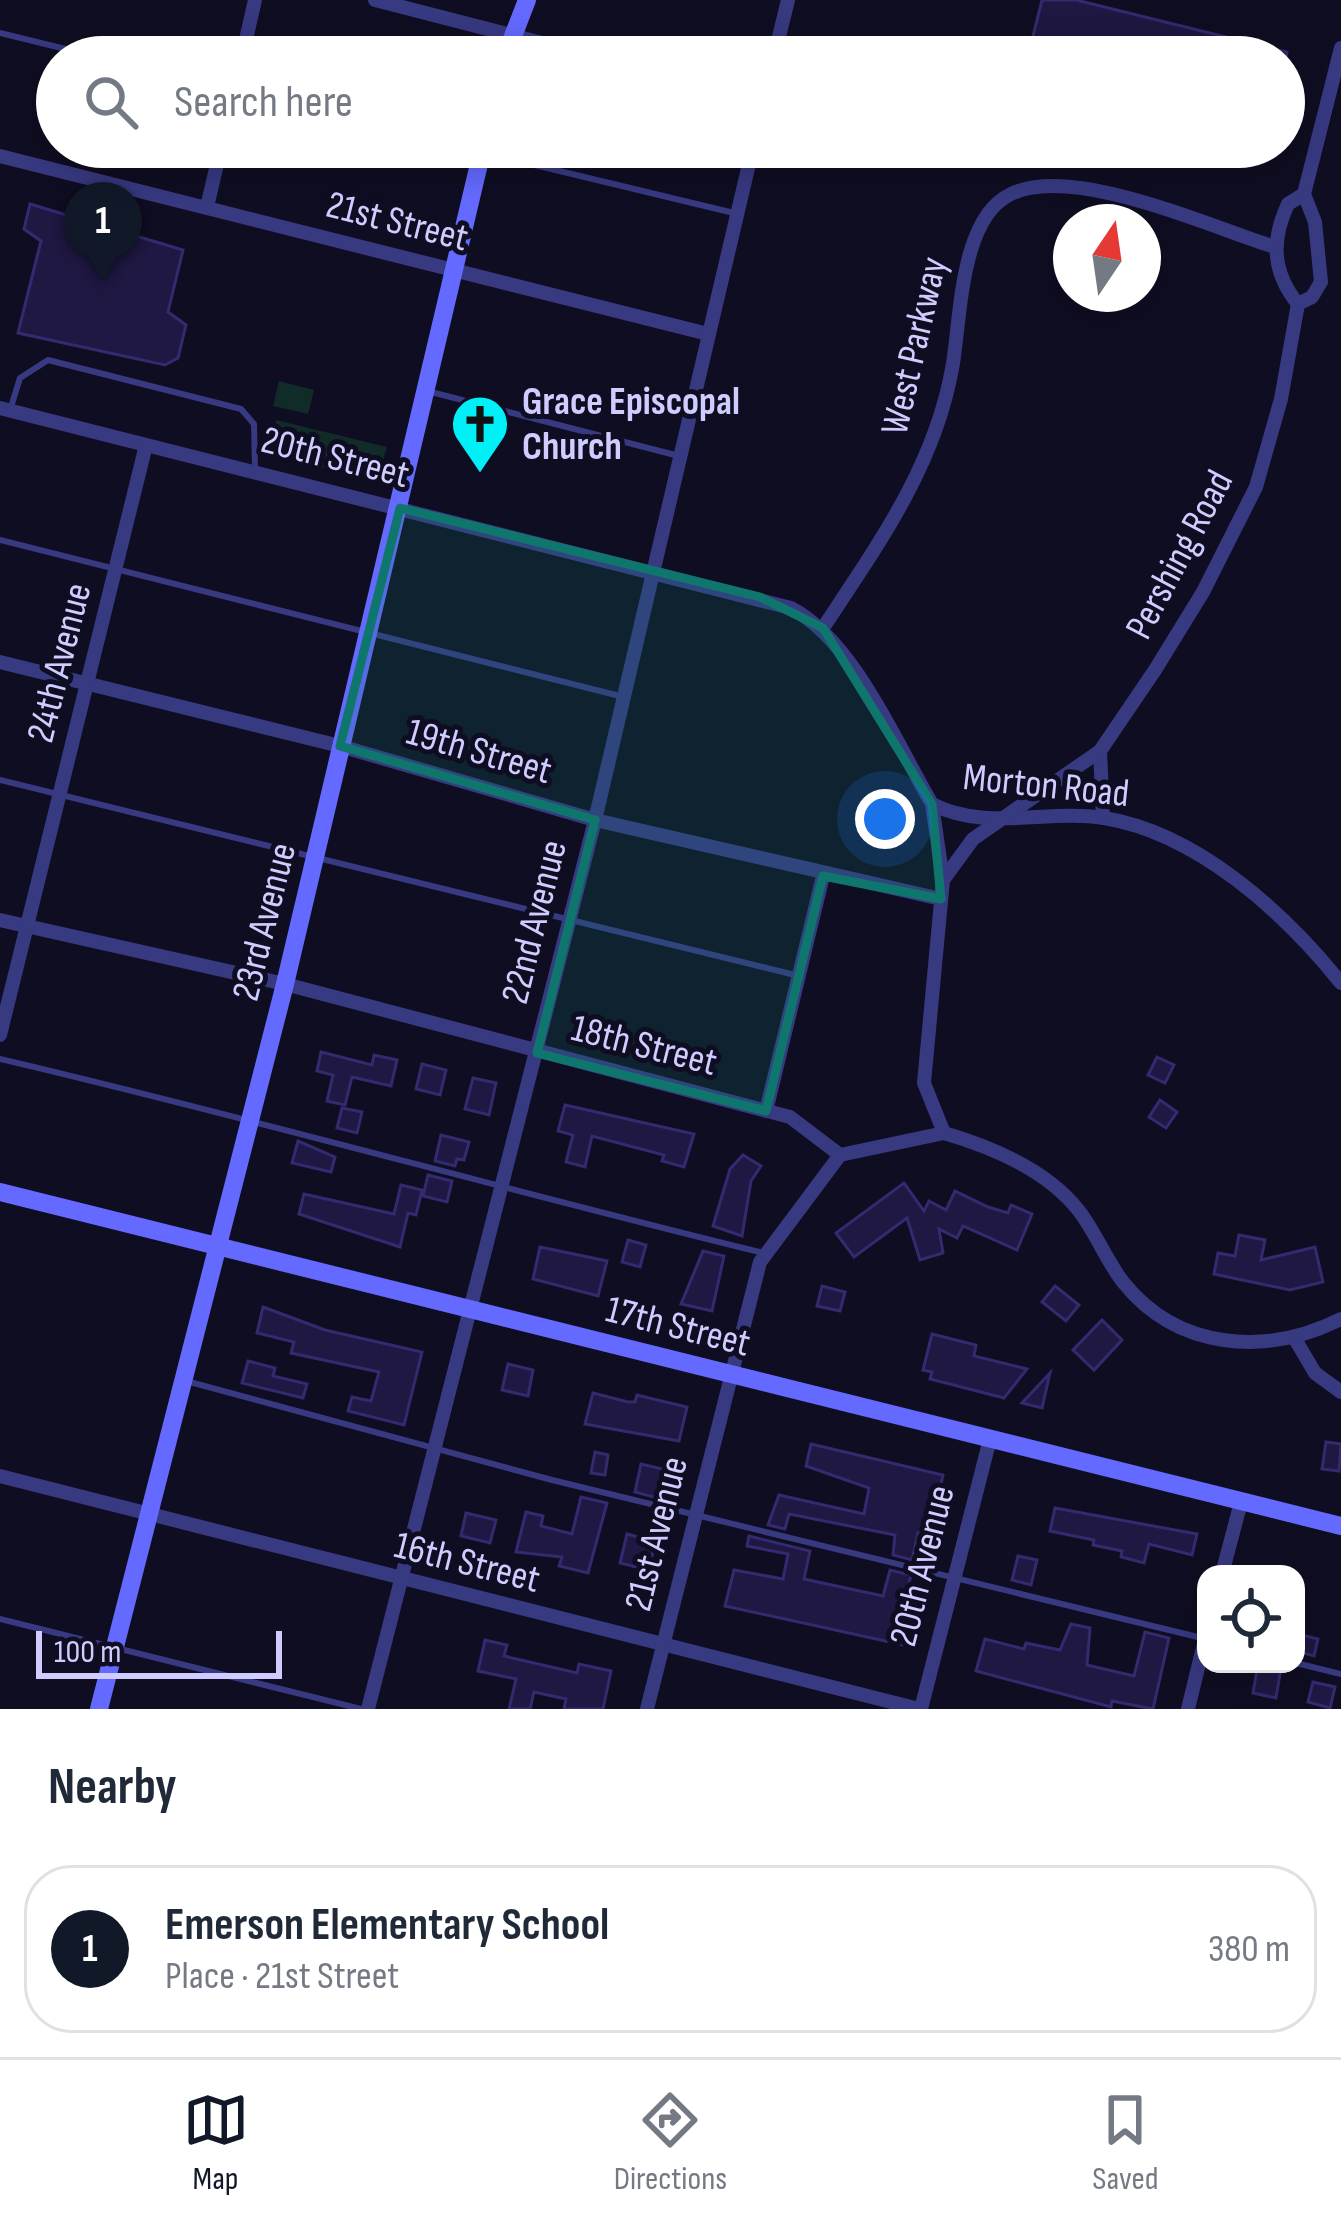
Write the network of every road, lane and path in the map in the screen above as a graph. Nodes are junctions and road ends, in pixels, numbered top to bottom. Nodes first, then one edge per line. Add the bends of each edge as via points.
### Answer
1 (255, 0) edge
2 (375, 0) edge
3 (512, 0) edge
4 (527, 0) edge
5 (788, 0) edge
6 (0, 33) edge
7 (511, 34) junction
8 (247, 36) edge
9 (518, 36) edge
10 (779, 36) edge
11 (36, 42) edge
12 (1341, 48) edge
13 (0, 156) edge
14 (36, 165) edge
15 (49, 168) edge
16 (216, 168) edge
17 (478, 168) edge
18 (554, 168) edge
19 (748, 168) edge
20 (1304, 194) junction
21 (207, 207) junction
22 (737, 214) junction
23 (1275, 247) junction
24 (1321, 265) junction
25 (455, 271) junction
26 (1341, 273) edge
27 (1298, 304) junction
28 (708, 334) junction
29 (427, 391) junction
30 (5, 410) edge
31 (146, 445) junction
32 (680, 456) junction
33 (255, 472) junction
34 (400, 508) junction
35 (0, 540) edge
36 (117, 568) junction
37 (655, 570) junction
38 (824, 628) junction
39 (369, 631) junction
40 (0, 662) edge
41 (89, 685) junction
42 (623, 697) junction
43 (340, 746) junction
44 (1100, 751) junction
45 (0, 780) edge
46 (62, 795) junction
47 (932, 804) junction
48 (1010, 818) junction
49 (1102, 818) junction
50 (595, 820) junction
51 (314, 857) junction
52 (823, 876) junction
53 (943, 880) junction
54 (941, 899) junction
55 (0, 920) edge
56 (569, 923) junction
57 (28, 928) junction
58 (798, 976) junction
59 (1341, 982) edge
60 (284, 984) junction
61 (0, 1035) edge
62 (537, 1053) junction
63 (0, 1059) edge
64 (766, 1111) junction
65 (248, 1117) junction
66 (944, 1133) junction
67 (840, 1155) junction
68 (502, 1189) junction
69 (0, 1192) edge
70 (215, 1247) junction
71 (766, 1253) junction
72 (472, 1310) junction
73 (1341, 1319) edge
74 (1295, 1339) junction
75 (732, 1374) junction
76 (182, 1381) junction
77 (1341, 1392) edge
78 (990, 1439) junction
79 (436, 1450) junction
80 (0, 1476) edge
81 (1241, 1502) junction
82 (697, 1513) junction
83 (153, 1514) junction
84 (1341, 1526) edge
85 (1224, 1565) edge
86 (954, 1577) junction
87 (401, 1581) junction
88 (0, 1619) edge
89 (1197, 1635) edge
90 (115, 1644) junction
91 (663, 1647) junction
92 (1305, 1665) edge
93 (1197, 1673) edge
94 (1341, 1675) edge
95 (99, 1709) edge
96 (365, 1709) edge
97 (647, 1709) edge
98 (920, 1709) edge
99 (1188, 1709) edge

1 - 8 street
2 - 7 street
3 - 7 main road
4 - 7 main road
5 - 10 street
6 - 11 lane
7 - 9 street
12 - 20 street
13 - 14 street, 21st Street
15 - 21 street, 21st Street
16 - 21 street
17 - 25 main road, 23rd Avenue
18 - 22 lane
19 - 22 street, 22nd Avenue
20 - 23 street via 1288,204
20 - 24 street
21 - 25 street, 21st Street
22 - 28 street, 22nd Avenue
23 - 27 street
23 - 38 street, West Parkway via 1109,194 1049,186 995,206 973,240 952,373 930,444 900,514
24 - 26 street
24 - 27 street, Pershing Road via 1322,282
25 - 28 street, 21st Street
25 - 29 main road, 23rd Avenue
27 - 44 street, Pershing Road via 1269,452 1235,535
28 - 32 street, 22nd Avenue
29 - 32 lane
29 - 34 main road, 23rd Avenue
30 - 31 street, 20th Street
30 - 33 lane via 20,378 48,360 241,409 254,424
31 - 33 street, 20th Street
31 - 36 street, 24th Avenue
32 - 37 street, 22nd Avenue
33 - 34 street, 20th Street
34 - 37 street, 20th Street
34 - 39 main road, 23rd Avenue
35 - 36 lane
36 - 39 lane
36 - 41 street, 24th Avenue
37 - 38 street via 790,608
37 - 42 street, 22nd Avenue
38 - 47 street, Morton Road
39 - 42 lane
39 - 43 main road, 23rd Avenue
40 - 41 street, 19th Street
41 - 43 street, 19th Street
41 - 46 street, 24th Avenue
42 - 50 street, 22nd Avenue
43 - 50 street, 19th Street
43 - 51 main road, 23rd Avenue
44 - 48 street, Pershing Road
44 - 49 street
45 - 46 lane
46 - 51 lane
46 - 57 street, 24th Avenue
47 - 48 street, Morton Road via 978,820
47 - 53 street
48 - 49 street, Morton Road
48 - 53 street, Pershing Road via 957,854
49 - 59 street, Morton Road via 1187,849 1308,942
50 - 52 street, 19th Street
50 - 56 street, 22nd Avenue
51 - 56 lane
51 - 60 main road, 23rd Avenue
52 - 54 street, 19th Street
52 - 58 street
53 - 54 street
54 - 66 street via 924,1083
55 - 57 street, 18th Street
56 - 58 lane
56 - 62 street, 22nd Avenue
57 - 60 street, 18th Street
57 - 61 street, 24th Avenue
58 - 64 street
60 - 62 street, 18th Street
60 - 65 main road, 23rd Avenue
62 - 64 street, 18th Street
62 - 68 street, 22nd Avenue
63 - 65 lane
64 - 67 street, 18th Street via 790,1117
65 - 68 lane
65 - 70 main road, 23rd Avenue
66 - 67 street
66 - 74 street via 1017,1161 1077,1208 1123,1282 1157,1317 1220,1340
67 - 71 street
68 - 71 lane
68 - 72 street, 22nd Avenue
69 - 70 main road, 17th Street
70 - 72 main road, 17th Street
70 - 76 main road, 23rd Avenue
71 - 75 street
72 - 75 main road, 17th Street
72 - 79 street, 22nd Avenue
73 - 74 street
74 - 77 street via 1315,1373
75 - 78 main road, 17th Street
75 - 82 street, 21st Avenue
76 - 79 lane
76 - 83 main road, 23rd Avenue
78 - 81 main road, 17th Street
78 - 86 street, 20th Avenue
79 - 82 lane
79 - 87 street, 22nd Avenue
80 - 83 street, 16th Street
81 - 84 main road, 17th Street
81 - 85 street
82 - 86 lane
82 - 91 street, 21st Avenue
83 - 87 street, 16th Street
83 - 90 main road, 23rd Avenue
86 - 89 lane
86 - 98 street, 20th Avenue
87 - 91 street, 16th Street
87 - 96 street, 22nd Avenue
88 - 90 lane
90 - 95 main road, 23rd Avenue
90 - 96 lane
91 - 97 street, 21st Avenue
91 - 98 street, 16th Street
92 - 94 lane
93 - 99 street

